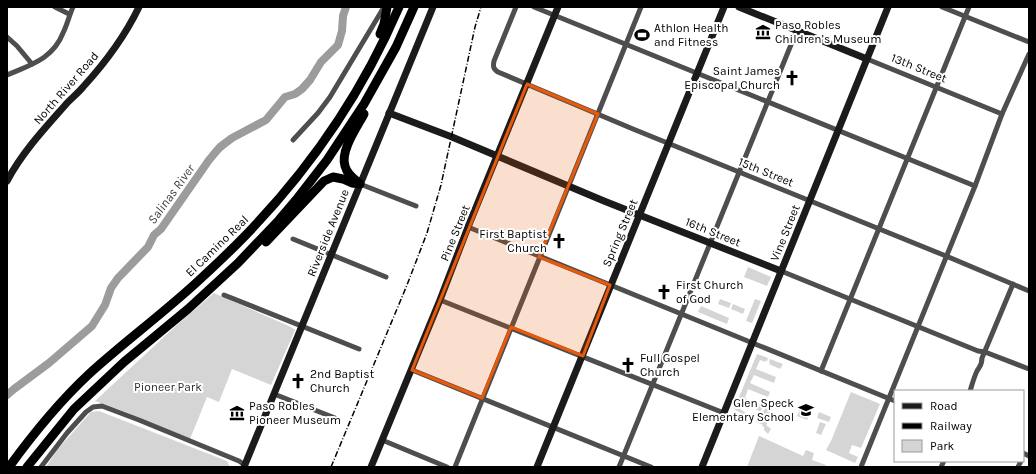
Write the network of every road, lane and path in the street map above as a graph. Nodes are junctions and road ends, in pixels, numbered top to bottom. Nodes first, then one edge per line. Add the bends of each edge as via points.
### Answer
1 (55, 7) edge
2 (73, 7) edge
3 (139, 7) edge
4 (399, 7) edge
5 (414, 7) edge
6 (433, 7) edge
7 (516, 7) edge
8 (534, 7) edge
9 (558, 7) edge
10 (641, 7) edge
11 (724, 7) edge
12 (739, 7) edge
13 (888, 7) edge
14 (942, 7) edge
15 (969, 7) edge
16 (383, 8) edge
17 (69, 14) junction
18 (555, 16) junction
19 (965, 17) junction
20 (797, 30) junction
21 (7, 37) edge
22 (1029, 42) edge
23 (626, 44) junction
24 (396, 47) junction
25 (1029, 54) edge
26 (867, 59) junction
27 (32, 64) junction
28 (697, 73) junction
29 (7, 75) edge
30 (526, 84) junction
31 (937, 87) junction
32 (354, 94) junction
33 (768, 102) junction
34 (389, 113) junction
35 (598, 114) junction
36 (1002, 114) junction
37 (838, 130) junction
38 (292, 140) dead end
39 (669, 143) junction
40 (498, 156) junction
41 (908, 159) junction
42 (739, 172) junction
43 (7, 181) edge
44 (360, 184) junction
45 (568, 186) junction
46 (975, 186) junction
47 (810, 201) junction
48 (416, 206) dead end
49 (640, 215) junction
50 (468, 227) junction
51 (879, 229) junction
52 (293, 239) dead end
53 (710, 243) junction
54 (331, 255) junction
55 (539, 256) junction
56 (946, 256) junction
57 (781, 272) junction
58 (386, 277) dead end
59 (1013, 284) junction
60 (610, 285) junction
61 (1029, 291) edge
62 (224, 295) dead end
63 (850, 299) junction
64 (440, 300) junction
65 (188, 309) junction
66 (682, 314) junction
67 (302, 326) junction
68 (511, 327) junction
69 (918, 327) junction
70 (752, 343) junction
71 (359, 349) dead end
72 (985, 352) junction
73 (583, 356) junction
74 (1029, 369) edge
75 (412, 370) junction
76 (821, 371) junction
77 (653, 384) junction
78 (970, 390) edge
79 (274, 394) junction
80 (482, 398) junction
81 (888, 398) junction
82 (894, 401) edge
83 (724, 413) junction
84 (335, 418) dead end
85 (554, 427) junction
86 (382, 440) junction
87 (623, 456) junction
88 (245, 466) edge
89 (9, 467) edge
90 (27, 467) edge
91 (41, 467) edge
92 (371, 467) edge
93 (447, 467) edge
94 (455, 467) edge
95 (537, 467) edge
96 (619, 467) edge
97 (651, 467) edge
98 (702, 467) edge
99 (861, 467) edge

1 - 17 street
2 - 17 street
3 - 43 street, North River Road via 106,60 22,156
4 - 32 highway, El Camino Real
5 - 24 highway
6 - 34 street, Riverside Avenue
7 - 30 street, 15th Street via 493,65 495,70
8 - 18 street
9 - 18 street, Pine Street
10 - 23 street
11 - 28 street, Spring Street
12 - 20 street, 13th Street
13 - 26 street, Vine Street
14 - 19 street
15 - 19 street
16 - 32 highway via 384,24 359,77
16 - 38 street via 330,98
17 - 27 street via 57,46
18 - 23 street
18 - 30 street, Pine Street
19 - 22 street
19 - 31 street
20 - 26 street, 13th Street
20 - 33 street
21 - 27 street
23 - 28 street
23 - 35 street
24 - 44 highway via 390,67 354,131 345,154 346,170
24 - 65 highway via 360,110 312,180 252,249
25 - 36 street
26 - 31 street, 13th Street
26 - 37 street, Vine Street
27 - 29 street
28 - 33 street
28 - 39 street, Spring Street
30 - 35 street, 15th Street
30 - 40 street, Pine Street
31 - 36 street, 13th Street
31 - 41 street
32 - 89 highway, El Camino Real via 304,168 254,226 194,285 87,376 32,435
33 - 37 street
33 - 42 street
34 - 40 street, 16th Street
34 - 44 street, Riverside Avenue
35 - 39 street, 15th Street
35 - 45 street
36 - 46 street
37 - 41 street
37 - 47 street, Vine Street
39 - 42 street, 15th Street
39 - 49 street, Spring Street
40 - 45 street, 16th Street
40 - 50 street, Pine Street
41 - 46 street
41 - 51 street
42 - 47 street, 15th Street
42 - 53 street
44 - 48 street
44 - 54 street, Riverside Avenue
44 - 65 highway via 333,177 324,181 239,268 196,306
45 - 49 street, 16th Street
45 - 55 street
46 - 56 street
47 - 51 street, 15th Street
47 - 57 street, Vine Street
49 - 53 street, 16th Street
49 - 60 street, Spring Street
50 - 55 street
50 - 64 street, Pine Street
51 - 56 street, 15th Street
51 - 63 street
52 - 54 street
53 - 57 street, 16th Street
53 - 66 street
54 - 58 street
54 - 67 street, Riverside Avenue
55 - 60 street
55 - 68 street
56 - 59 street, 15th Street
56 - 69 street
57 - 63 street, 16th Street
57 - 70 street, Vine Street
59 - 61 street, 15th Street
59 - 72 street
60 - 66 street
60 - 73 street, Spring Street
62 - 67 street
63 - 69 street, 16th Street
63 - 76 street
64 - 68 street
64 - 75 street, Pine Street
65 - 90 highway via 124,362 74,409
66 - 70 street
66 - 77 street
67 - 71 street
67 - 79 street, Riverside Avenue
68 - 73 street
68 - 80 street
69 - 72 street, 16th Street
69 - 81 street
70 - 76 street
70 - 83 street, Vine Street
72 - 74 street, 16th Street
72 - 78 street via 978,362
73 - 77 street
73 - 85 street, Spring Street
75 - 80 street
75 - 86 street, Pine Street
76 - 81 street
77 - 83 street
77 - 87 street
79 - 84 street
79 - 88 street, Riverside Avenue
80 - 85 street
80 - 94 street
81 - 82 street
81 - 99 street
83 - 98 street, Vine Street
85 - 87 street
85 - 95 street, Spring Street
86 - 92 street, Pine Street
86 - 93 street
87 - 96 street
87 - 97 street
88 - 91 street via 232,458 102,406 93,407 86,412

